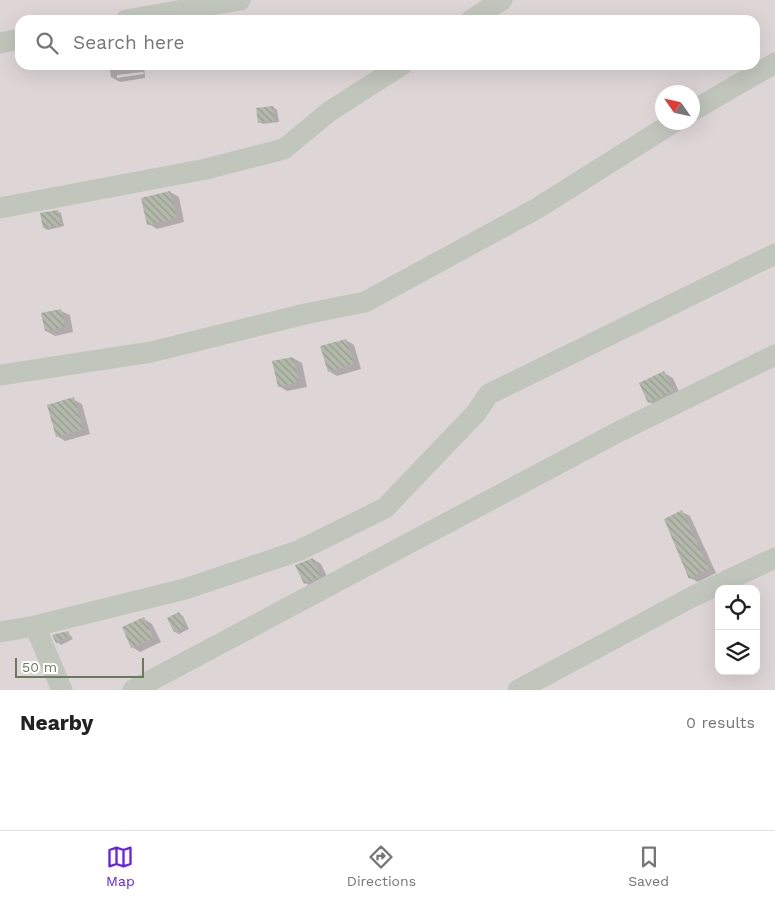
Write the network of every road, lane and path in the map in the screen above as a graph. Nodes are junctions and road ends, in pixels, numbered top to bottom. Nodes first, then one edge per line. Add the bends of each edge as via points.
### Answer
1 (240, 0) edge
2 (502, 0) edge
3 (154, 15) edge
4 (479, 15) edge
5 (15, 40) edge
6 (0, 43) edge
7 (775, 63) edge
8 (394, 70) edge
9 (700, 107) edge
10 (661, 130) edge
11 (0, 208) edge
12 (775, 254) edge
13 (775, 355) edge
14 (0, 376) edge
15 (775, 558) edge
16 (35, 626) junction
17 (0, 632) edge
18 (62, 690) edge
19 (133, 690) edge
20 (518, 690) edge

1 - 3 lane
2 - 4 lane
5 - 6 lane
7 - 9 lane
8 - 11 lane via 330,111 284,149 206,169
10 - 14 lane via 536,209 365,302 151,352
12 - 16 lane via 489,394 475,414 385,508 298,551 195,586
13 - 19 lane via 618,432
15 - 20 lane via 692,597
16 - 17 lane
16 - 18 lane

